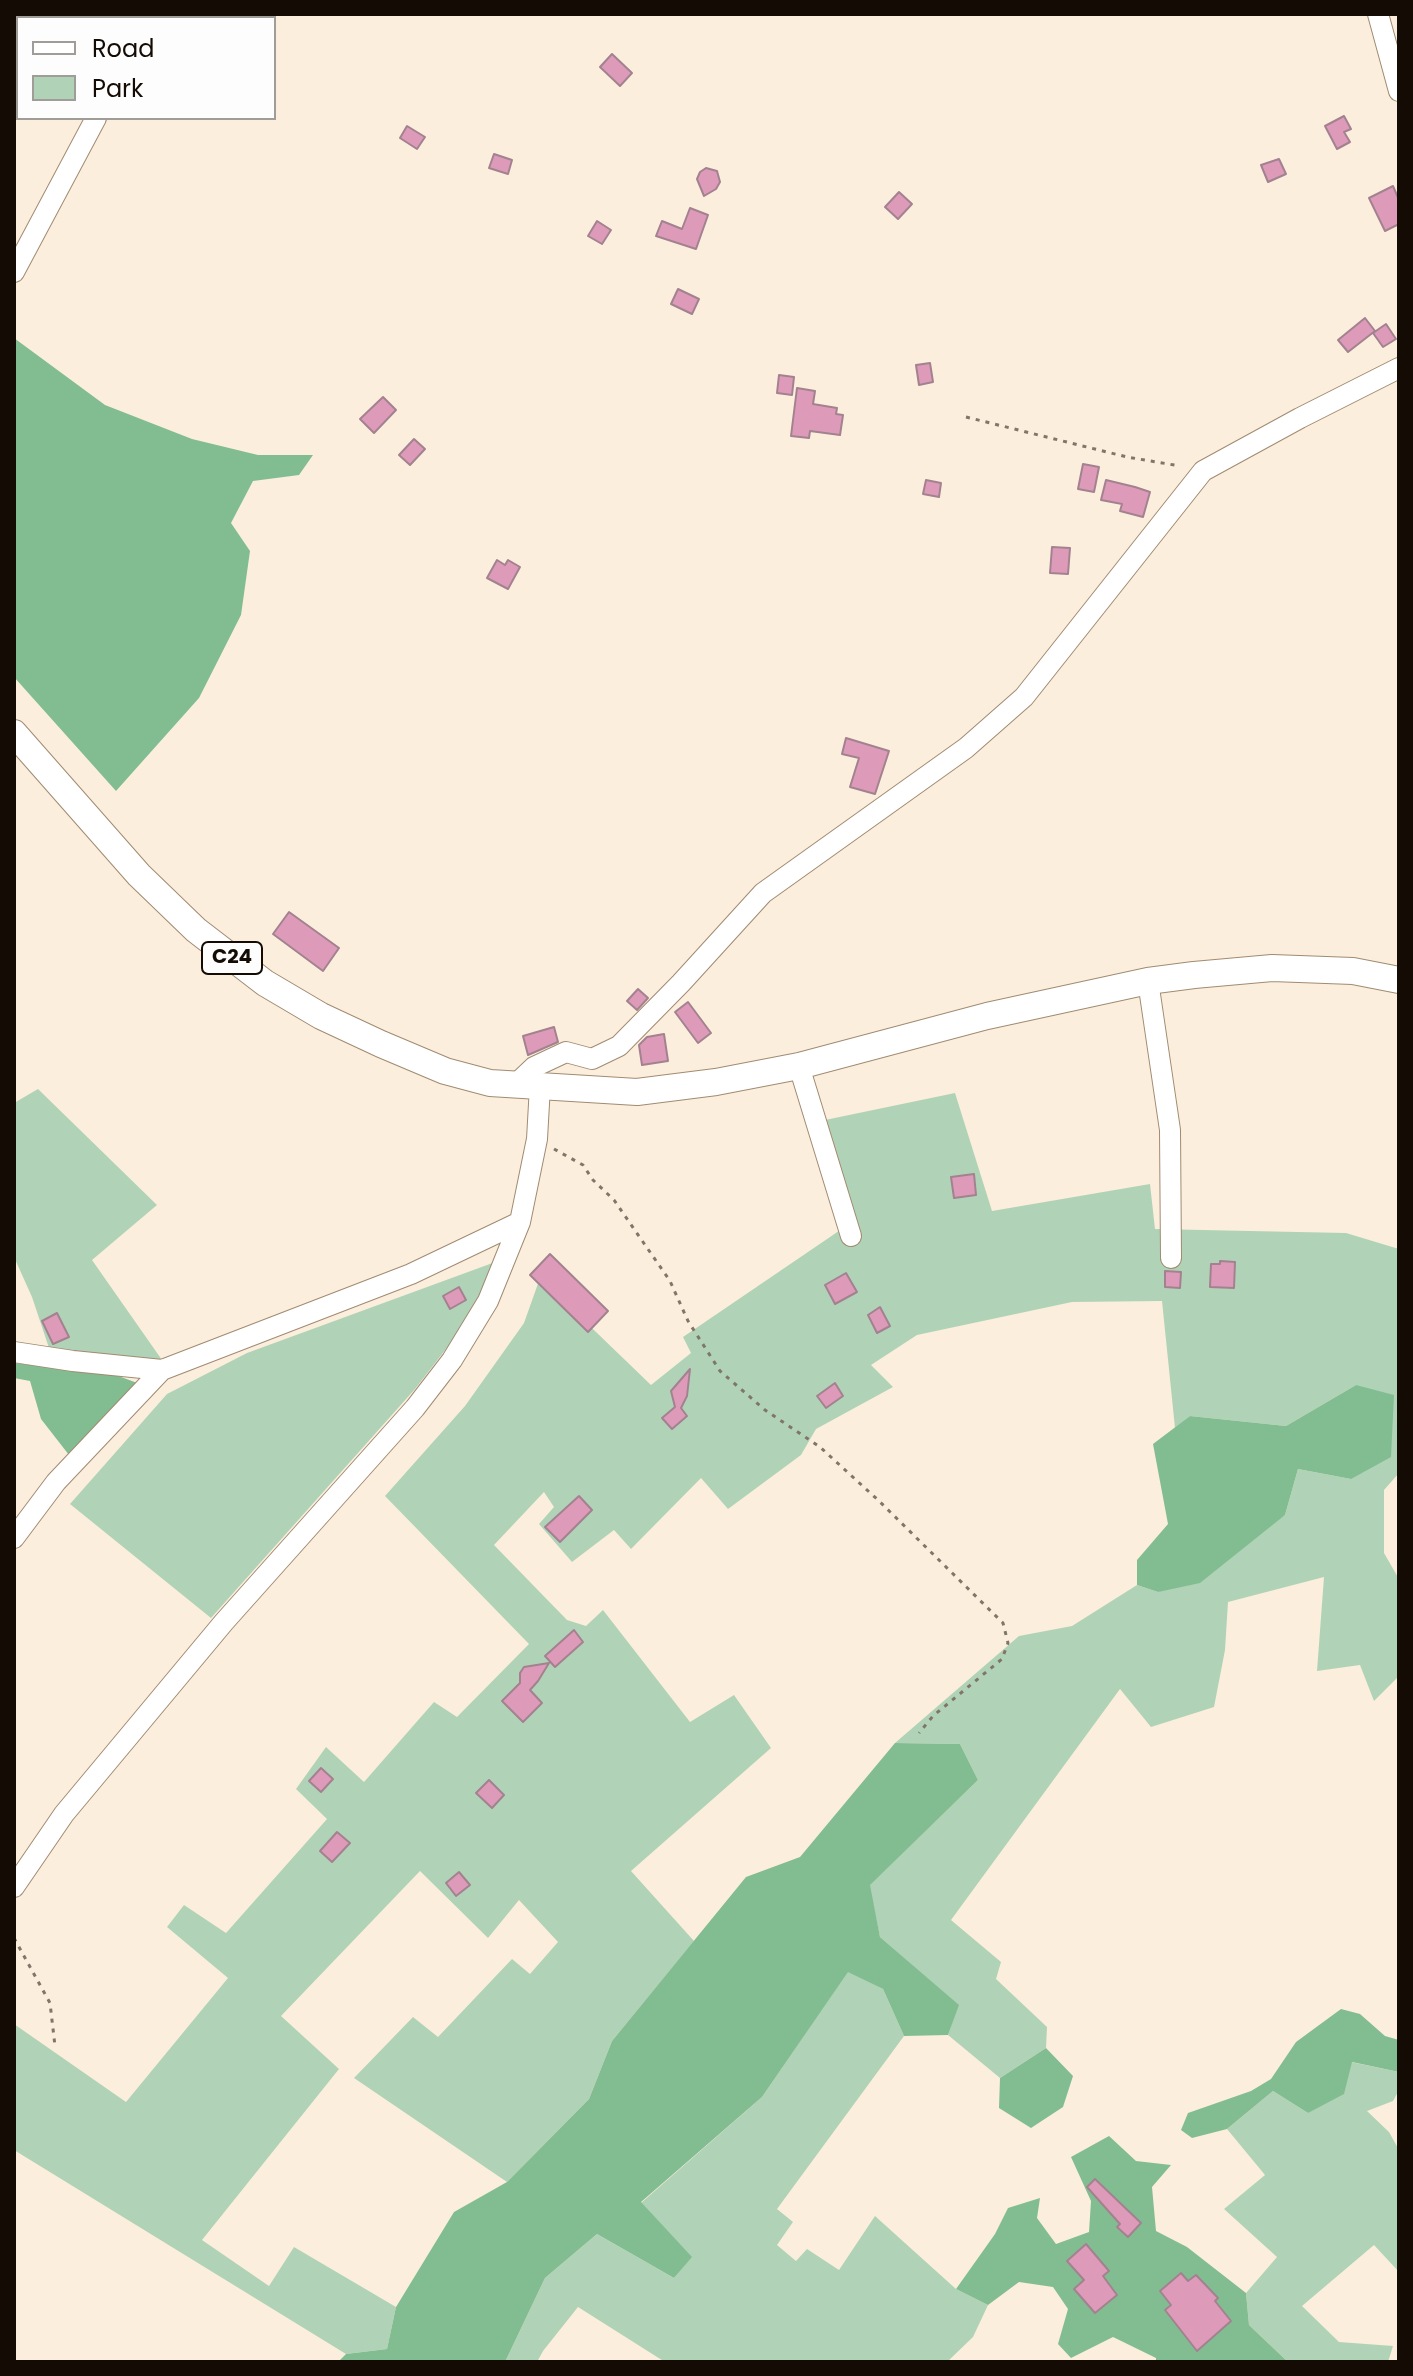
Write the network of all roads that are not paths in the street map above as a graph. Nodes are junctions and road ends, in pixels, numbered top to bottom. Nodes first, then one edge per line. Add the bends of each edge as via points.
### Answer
1 (1378, 14) edge
2 (1399, 91) edge
3 (95, 120) edge
4 (14, 272) edge
5 (1399, 368) edge
6 (14, 733) edge
7 (1399, 980) edge
8 (1148, 981) junction
9 (799, 1066) junction
10 (528, 1086) junction
11 (520, 1222) junction
12 (851, 1236) dead end
13 (1171, 1258) dead end
14 (14, 1352) edge
15 (162, 1370) junction
16 (14, 1538) edge
17 (14, 1887) edge

1 - 2 street
3 - 4 street
5 - 10 street via 1203,471 1024,697 966,748 763,893 619,1046 592,1059 566,1052 534,1067
6 - 10 main road, C24 via 139,875 196,930 265,983 321,1016 445,1071
7 - 8 main road, C24 via 1353,971 1272,968
8 - 9 main road, C24 via 987,1016
8 - 13 street via 1170,1130
9 - 10 main road, C24 via 637,1092
9 - 12 street
10 - 11 street via 537,1139
11 - 15 street via 411,1274
11 - 17 street via 488,1301 452,1360 64,1814
14 - 15 street
15 - 16 street via 56,1482

